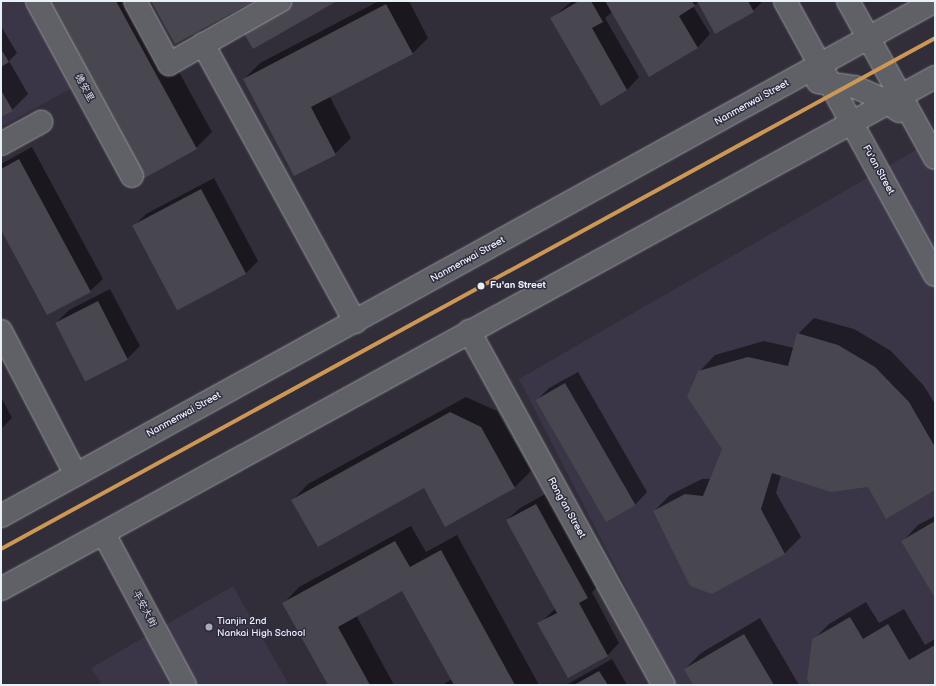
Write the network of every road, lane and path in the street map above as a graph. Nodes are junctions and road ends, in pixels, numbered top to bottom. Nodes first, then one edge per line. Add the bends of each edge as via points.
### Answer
1 (37, 1) edge
2 (135, 1) edge
3 (280, 1) edge
4 (785, 1) edge
5 (848, 1) edge
6 (935, 1) edge
7 (868, 38) junction
8 (203, 44) junction
9 (825, 74) junction
10 (935, 77) edge
11 (895, 100) junction
12 (41, 122) dead end
13 (852, 124) junction
14 (1, 144) edge
15 (812, 146) junction
16 (930, 149) edge
17 (877, 168) junction
18 (132, 176) dead end
19 (935, 275) edge
20 (355, 322) junction
21 (1, 331) edge
22 (469, 331) junction
23 (76, 475) junction
24 (1, 516) edge
25 (104, 534) junction
26 (1, 589) edge
27 (184, 685) edge
28 (664, 685) edge

1 - 18 main road, 德安里
2 - 8 main road via 169,64
3 - 8 main road
4 - 9 main road, Fu'an Street
5 - 7 main road
6 - 7 main road, Nanmenwai Street
7 - 9 main road, Nanmenwai Street
7 - 11 main road
8 - 20 main road
9 - 11 main road
9 - 13 main road, Fu'an Street
9 - 20 main road, Nanmenwai Street via 778,89
10 - 11 main road
11 - 13 main road
11 - 16 main road
12 - 14 main road
13 - 15 main road
13 - 17 main road, Fu'an Street
15 - 17 main road via 835,142 852,145 866,155
15 - 22 main road
17 - 19 main road, Fu'an Street
20 - 23 main road, Nanmenwai Street
21 - 23 main road
22 - 25 main road
22 - 28 main road, Rong'an Street
23 - 24 main road, Nanmenwai Street
25 - 26 main road
25 - 27 main road, 平安大街

